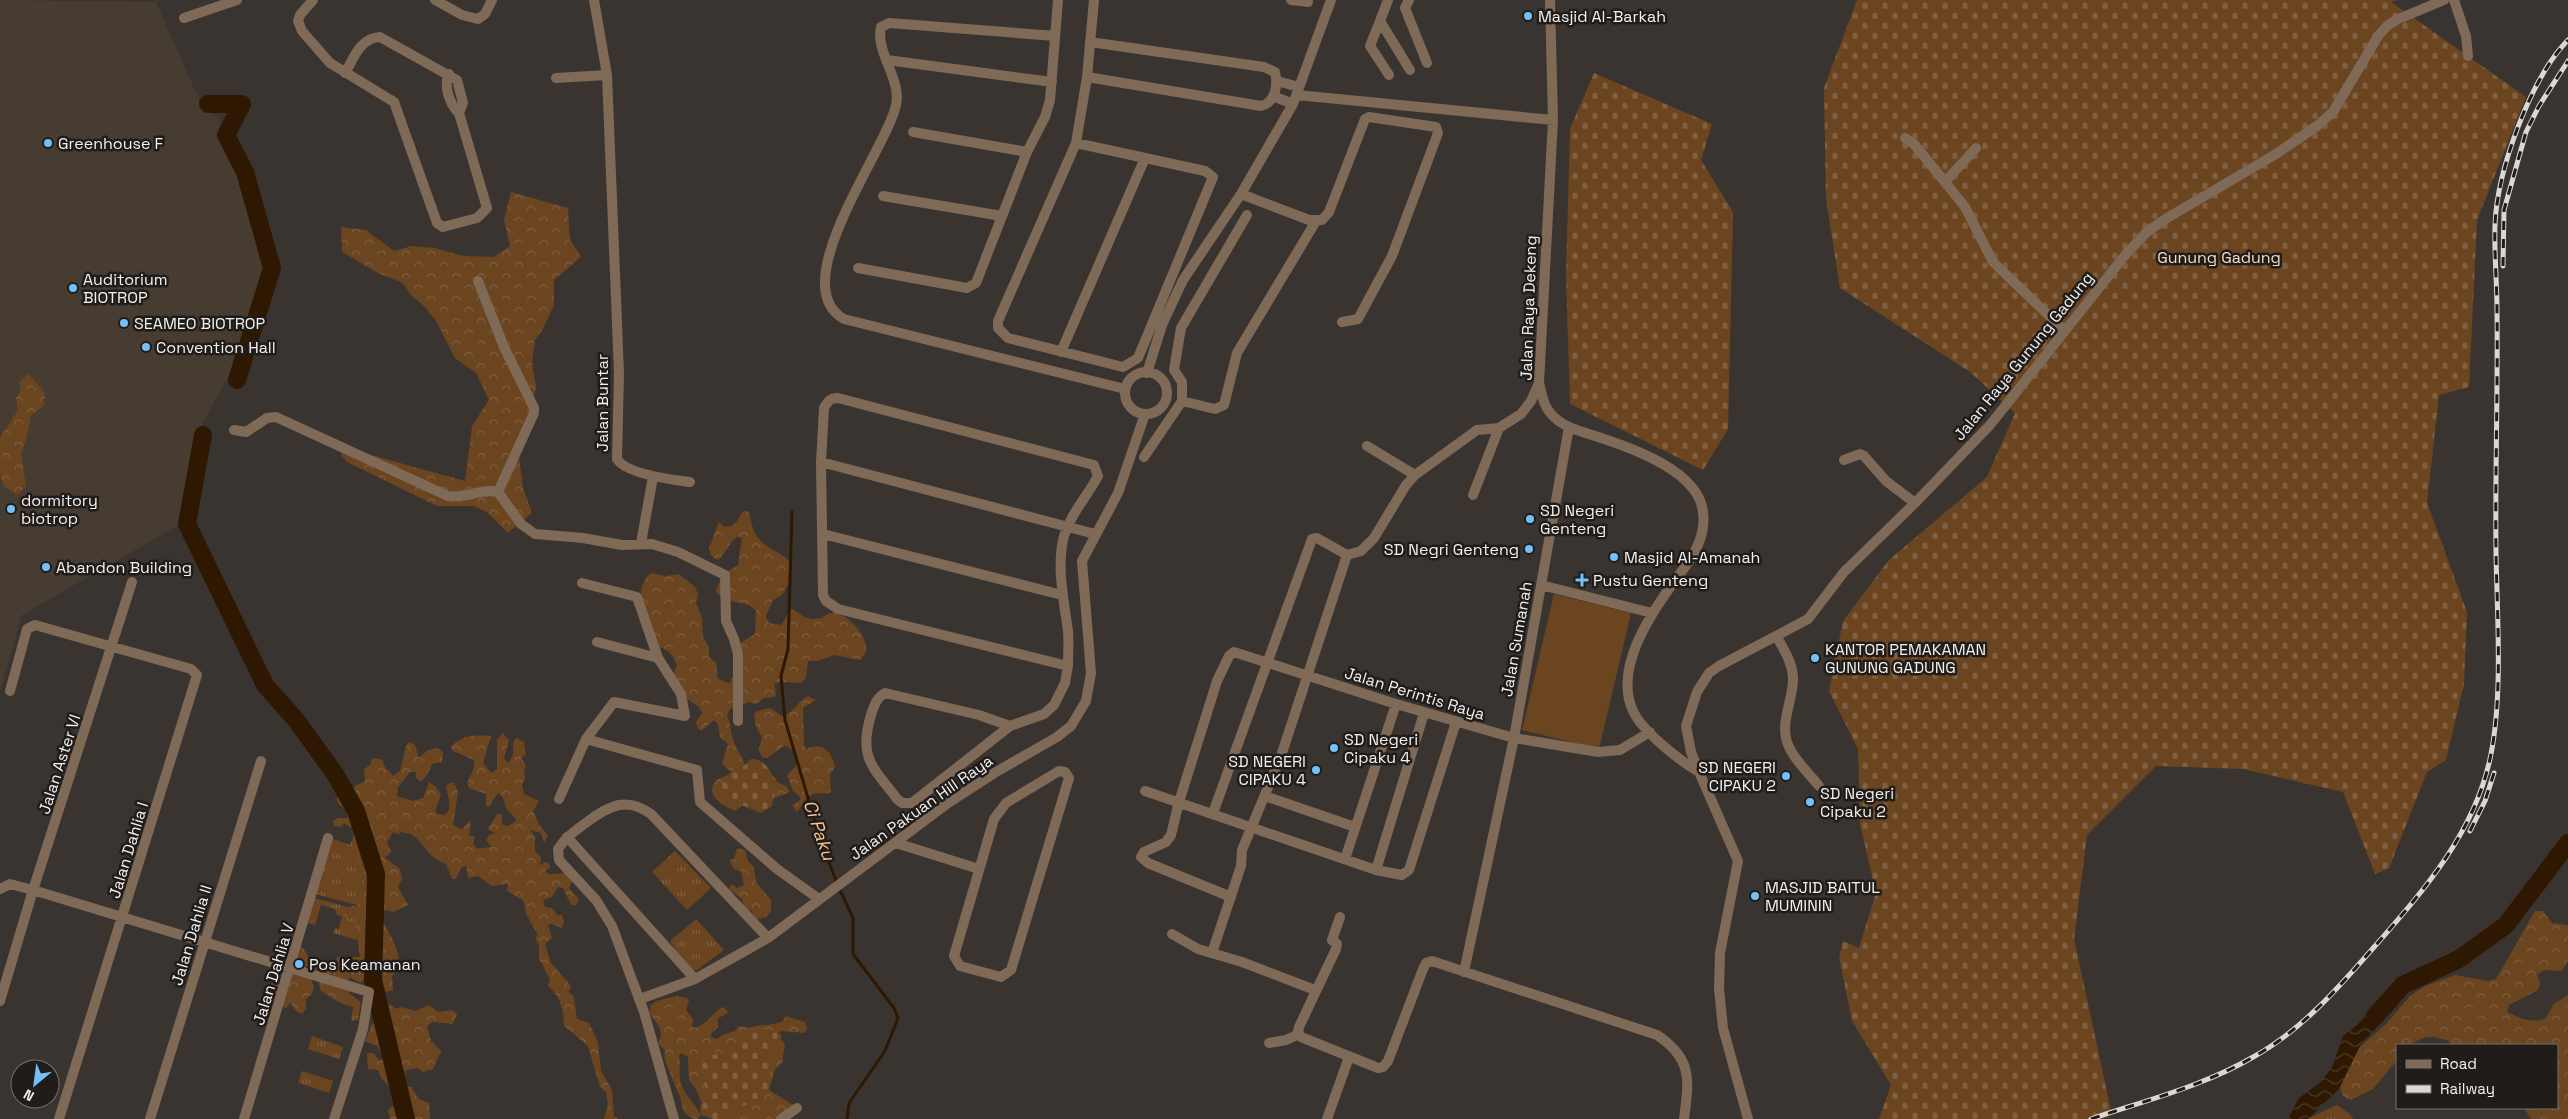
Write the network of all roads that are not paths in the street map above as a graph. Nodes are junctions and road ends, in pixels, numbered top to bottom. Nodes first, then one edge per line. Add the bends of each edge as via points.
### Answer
1 (237, 0) edge
2 (313, 0) edge
3 (435, 0) edge
4 (492, 0) edge
5 (594, 0) edge
6 (1058, 0) edge
7 (1094, 0) edge
8 (1291, 0) edge
9 (1331, 0) edge
10 (1388, 0) edge
11 (1409, 0) edge
12 (1550, 0) edge
13 (2444, 0) edge
14 (2454, 0) edge
15 (1308, 2) dead end
16 (184, 18) dead end
17 (1380, 21) junction
18 (1055, 36) junction
19 (1090, 42) junction
20 (2468, 56) dead end
21 (887, 60) junction
22 (1427, 63) dead end
23 (1410, 70) dead end
24 (345, 73) junction
25 (607, 75) junction
26 (1087, 76) junction
27 (1389, 76) dead end
28 (556, 78) dead end
29 (1277, 81) junction
30 (1052, 82) junction
31 (1296, 95) junction
32 (1273, 96) junction
33 (1552, 120) junction
34 (913, 132) dead end
35 (1905, 138) dead end
36 (1076, 143) junction
37 (1976, 148) dead end
38 (1027, 152) junction
39 (1145, 158) junction
40 (1945, 182) junction
41 (1240, 194) junction
42 (883, 196) dead end
43 (1247, 215) dead end
44 (1002, 216) junction
45 (1316, 221) junction
46 (858, 268) dead end
47 (478, 281) dead end
48 (1342, 322) dead end
49 (2065, 331) junction
50 (1061, 352) junction
51 (1147, 373) junction
52 (1539, 382) junction
53 (1125, 389) junction
54 (1182, 401) junction
55 (1144, 414) junction
56 (1569, 427) junction
57 (1499, 428) junction
58 (234, 430) dead end
59 (1366, 446) dead end
60 (1144, 457) dead end
61 (1844, 460) dead end
62 (821, 462) junction
63 (1415, 475) junction
64 (653, 477) junction
65 (690, 482) dead end
66 (498, 492) junction
67 (1473, 495) dead end
68 (1915, 503) junction
69 (1068, 528) junction
70 (823, 534) junction
71 (1095, 534) junction
72 (640, 543) junction
73 (1347, 555) junction
74 (132, 582) dead end
75 (582, 582) dead end
76 (1541, 585) junction
77 (1062, 595) junction
78 (1652, 613) junction
79 (1777, 637) junction
80 (597, 642) dead end
81 (113, 647) junction
82 (658, 658) junction
83 (1267, 662) junction
84 (1068, 666) junction
85 (1308, 676) junction
86 (10, 691) dead end
87 (1396, 704) junction
88 (1424, 713) junction
89 (738, 721) dead end
90 (1456, 722) junction
91 (1010, 726) junction
92 (1650, 732) junction
93 (1514, 738) junction
94 (586, 739) junction
95 (261, 761) dead end
96 (1699, 772) junction
97 (1819, 786) dead end
98 (1145, 791) dead end
99 (1265, 796) junction
100 (559, 799) dead end
101 (1179, 802) junction
102 (1213, 813) junction
103 (1251, 827) junction
104 (1356, 827) junction
105 (567, 837) junction
106 (328, 838) dead end
107 (896, 843) junction
108 (1345, 859) junction
109 (979, 869) junction
110 (1376, 870) junction
111 (0, 889) edge
112 (33, 890) junction
113 (823, 896) junction
114 (1232, 897) junction
115 (122, 917) junction
116 (1340, 918) dead end
117 (1172, 934) dead end
118 (768, 938) junction
119 (205, 942) junction
120 (1212, 953) junction
121 (290, 967) junction
122 (1464, 972) junction
123 (695, 979) junction
124 (1315, 990) junction
125 (640, 1000) junction
126 (0, 1002) edge
127 (1299, 1034) junction
128 (1269, 1043) dead end
129 (1349, 1056) junction
130 (797, 1108) dead end
131 (59, 1119) edge
132 (150, 1119) edge
133 (244, 1119) edge
134 (334, 1119) edge
135 (674, 1119) edge
136 (781, 1119) edge
137 (1327, 1119) edge
138 (1684, 1119) edge
139 (1748, 1119) edge

1 - 16 street
2 - 24 street via 300,15 298,21 302,31 330,63
3 - 4 street via 462,15 478,19 485,14
5 - 25 street, Jalan Buntar
6 - 18 street
7 - 19 street
8 - 15 street
9 - 31 street
10 - 17 street
11 - 22 street via 1405,8
12 - 33 street, Jalan Raya Dekeng
13 - 49 street, Jalan Raya Gunung Gadung via 2387,26 2333,112 2318,126 2148,231
14 - 20 street via 2466,36
17 - 23 street
17 - 27 street via 1370,46
18 - 21 street via 889,23 884,24 880,32
18 - 30 street
19 - 26 street
19 - 29 street via 1264,67 1275,72
21 - 30 street
21 - 53 street via 897,103 890,128 863,172 840,221 826,272 825,289 832,311 844,319
24 - 24 street via 394,102 437,223 443,227 477,218 486,208 459,113 452,106 446,82 449,74 380,38 367,39
25 - 28 street
25 - 64 street, Jalan Buntar via 619,373 617,459 620,464
26 - 32 street via 1261,106
26 - 36 street
29 - 31 street
29 - 32 street
30 - 38 street via 1045,117
31 - 32 street
31 - 33 street
31 - 41 street
33 - 52 street, Jalan Raya Dekeng
34 - 38 street
35 - 40 street via 1914,144
36 - 39 street
36 - 50 street via 998,321 998,328 1008,338
37 - 40 street
38 - 44 street
39 - 50 street
39 - 50 street via 1205,171 1213,182 1138,358 1123,367
40 - 49 street via 1965,207 1993,262
41 - 45 street
41 - 51 street via 1180,288 1162,325
42 - 44 street
43 - 54 street via 1181,328 1174,370 1182,382
44 - 46 street via 972,287
45 - 48 street via 1322,220 1329,212 1365,119 1436,126 1438,133 1392,256 1358,318
45 - 54 street via 1237,353 1224,405 1215,409
47 - 66 street via 504,347 534,408
49 - 68 street, Jalan Raya Gunung Gadung via 1990,425
51 - 53 street via 1133,377
51 - 55 street via 1163,382 1166,395 1157,411
52 - 56 street, Jalan Raya Dekeng via 1544,405 1550,414
52 - 57 street via 1521,414
53 - 55 street via 1129,406
54 - 60 street
55 - 71 street, Jalan Pakuan Hill Raya via 1118,494
56 - 76 street, Jalan Sumanah
56 - 78 street, Jalan Raya Dekeng via 1625,446 1660,464 1682,477 1699,496 1704,513 1701,540
57 - 63 street via 1477,430
57 - 67 street
58 - 66 street via 246,432 267,418 276,417 448,496 457,498 485,490
59 - 63 street
61 - 68 street via 1860,454 1864,456 1886,481
62 - 69 street
62 - 69 street via 824,408 832,398 1089,462 1094,465 1098,476 1083,496
62 - 70 street
63 - 73 street via 1374,538 1361,551
64 - 65 street
64 - 72 street
66 - 72 street via 521,524 534,534 622,545
68 - 79 street, Jalan Raya Gunung Gadung via 1844,572 1808,619
69 - 71 street
69 - 77 street via 1062,549
70 - 77 street
70 - 84 street via 823,595 832,606
71 - 107 street, Jalan Pakuan Hill Raya via 1082,561 1092,673 1080,713 1057,738 976,784
72 - 89 street via 668,548 726,576 726,621 738,654
73 - 83 street via 1317,538 1312,539
73 - 85 street
74 - 81 street, Jalan Aster VI
75 - 82 street via 637,597
76 - 78 street
76 - 93 street, Jalan Sumanah
77 - 84 street via 1068,634
78 - 92 street, Jalan Raya Dekeng via 1640,632 1628,694 1633,712
79 - 96 street, Jalan Raya Gunung Gadung via 1719,666 1709,673 1697,692 1686,726
79 - 97 street via 1789,659 1793,678 1785,728 1787,741 1794,757
80 - 82 street
81 - 86 street via 32,625 27,629
81 - 112 street, Jalan Aster VI
81 - 115 street, Jalan Dahlia I via 191,669 197,676
82 - 94 street via 681,694 684,716 614,702
83 - 85 street, Jalan Perintis Raya
83 - 101 street, Jalan Perintis Raya via 1239,652 1229,656 1217,680
83 - 102 street
84 - 91 street via 1065,683 1054,705 1044,714
85 - 87 street, Jalan Perintis Raya
85 - 99 street
87 - 88 street, Jalan Perintis Raya
87 - 104 street
88 - 90 street, Jalan Perintis Raya
88 - 110 street
90 - 93 street, Jalan Perintis Raya
90 - 110 street via 1409,870 1402,875
91 - 91 street via 979,715 885,693 876,702 866,733 866,749 871,764 896,799 907,804
92 - 93 street, Jalan Perintis Raya via 1620,750 1598,752
92 - 96 street, Jalan Raya Dekeng via 1683,763
93 - 122 street, Jalan Sumanah
94 - 100 street
94 - 113 street via 697,770 700,802 776,869
95 - 119 street, Jalan Dahlia II
96 - 139 street, Jalan Raya Gunung Gadung via 1738,861 1720,953 1719,989 1723,1028
98 - 101 street
99 - 103 street
99 - 104 street
101 - 102 street
101 - 114 street, Jalan Perintis Raya via 1169,839 1161,846 1144,852 1142,859
102 - 103 street
103 - 108 street
103 - 114 street via 1242,850
104 - 108 street
105 - 118 street via 610,806 627,803 643,808
105 - 123 street
105 - 125 street via 558,849 558,857 608,918
106 - 121 street, Jalan Dahlia V
107 - 109 street
107 - 113 street, Jalan Pakuan Hill Raya
108 - 110 street
109 - 109 street via 955,960 960,966 1001,977 1011,970 1069,778 1065,772 1056,772 1000,809
111 - 112 street via 10,884
112 - 115 street
112 - 126 street, Jalan Aster VI
113 - 118 street, Jalan Pakuan Hill Raya
114 - 120 street
115 - 119 street
115 - 131 street, Jalan Dahlia I
116 - 124 street via 1332,940 1337,944 1336,949
117 - 120 street
118 - 123 street, Jalan Pakuan Hill Raya
119 - 121 street
119 - 132 street, Jalan Dahlia II
120 - 124 street
121 - 133 street, Jalan Dahlia V
121 - 134 street via 369,992 364,1029
122 - 129 street via 1432,960 1426,963 1386,1064 1378,1068
122 - 138 street via 1642,1029 1668,1042 1686,1064
123 - 125 street, Jalan Pakuan Hill Raya
124 - 127 street
125 - 135 street
127 - 128 street
127 - 129 street
129 - 137 street
130 - 136 street

